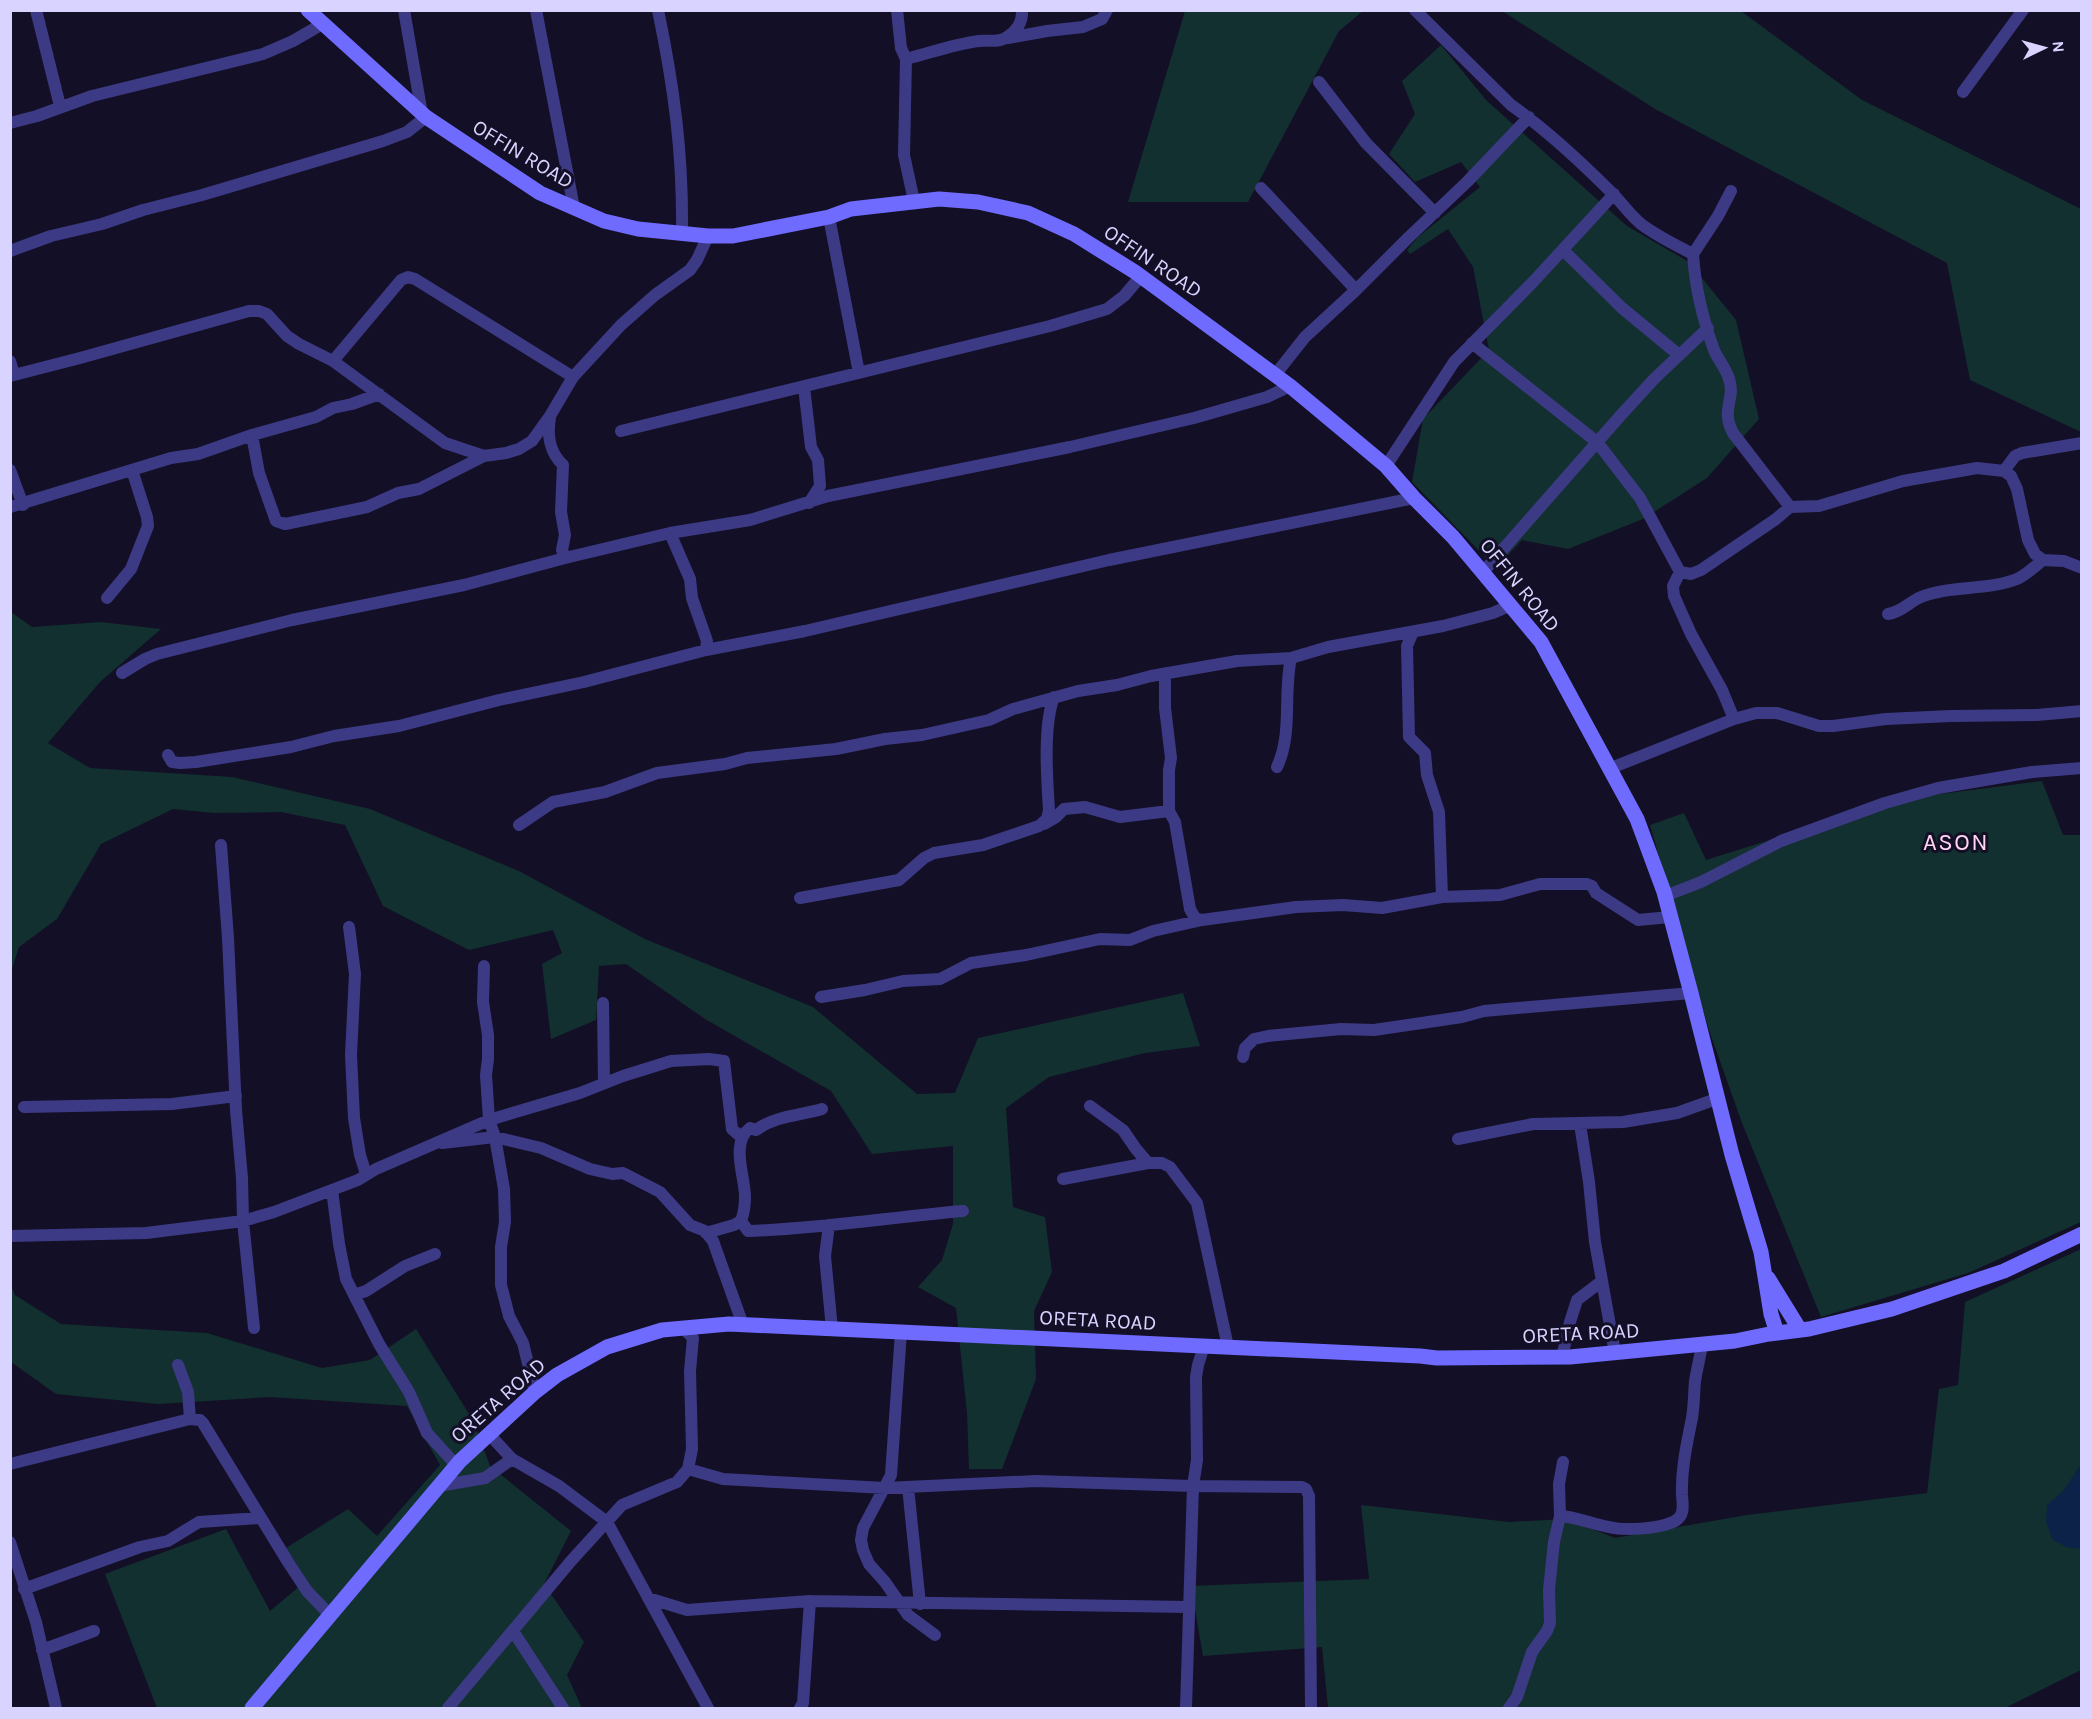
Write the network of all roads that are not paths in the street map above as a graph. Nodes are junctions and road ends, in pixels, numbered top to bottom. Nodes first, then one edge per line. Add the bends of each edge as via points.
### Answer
1 (36, 10) edge
2 (308, 10) edge
3 (405, 10) edge
4 (536, 10) edge
5 (658, 10) edge
6 (897, 10) edge
7 (1022, 10) edge
8 (1107, 10) edge
9 (1415, 10) edge
10 (2023, 10) edge
11 (324, 23) junction
12 (1005, 39) junction
13 (906, 59) junction
14 (1319, 82) dead end
15 (1963, 92) dead end
16 (60, 106) junction
17 (424, 115) junction
18 (1529, 117) junction
19 (10, 123) edge
20 (1262, 188) dead end
21 (1731, 191) dead end
22 (1614, 194) junction
23 (914, 201) junction
24 (574, 208) junction
25 (1435, 213) junction
26 (829, 217) junction
27 (682, 232) junction
28 (708, 236) junction
29 (1563, 250) junction
30 (10, 251) edge
31 (1693, 254) junction
32 (1141, 276) junction
33 (1356, 290) junction
34 (1708, 328) junction
35 (1472, 343) junction
36 (1679, 356) junction
37 (333, 361) junction
38 (12, 370) edge
39 (859, 373) junction
40 (1275, 375) junction
41 (573, 376) junction
42 (1290, 386) junction
43 (804, 387) junction
44 (379, 394) junction
45 (550, 416) junction
46 (621, 431) dead end
47 (252, 435) junction
48 (1597, 442) junction
49 (2082, 443) edge
50 (484, 456) junction
51 (1386, 466) junction
52 (10, 470) edge
53 (132, 470) junction
54 (2004, 471) junction
55 (1414, 498) junction
56 (809, 503) junction
57 (17, 506) edge
58 (1790, 507) junction
59 (670, 534) junction
60 (565, 558) junction
61 (2043, 560) junction
62 (2082, 568) edge
63 (1483, 572) junction
64 (1680, 572) junction
65 (107, 598) dead end
66 (1510, 605) junction
67 (1888, 614) dead end
68 (1413, 632) junction
69 (706, 650) junction
70 (1292, 658) junction
71 (122, 674) dead end
72 (1165, 674) junction
73 (1054, 697) junction
74 (2082, 711) edge
75 (1734, 719) junction
76 (168, 755) dead end
77 (1277, 768) dead end
78 (1611, 768) junction
79 (2082, 768) edge
80 (1169, 811) junction
81 (519, 825) dead end
82 (1041, 825) junction
83 (221, 845) dead end
84 (1665, 896) junction
85 (1442, 897) junction
86 (800, 898) dead end
87 (1670, 917) junction
88 (1202, 920) junction
89 (349, 927) dead end
90 (484, 966) dead end
91 (1691, 993) junction
92 (821, 997) dead end
93 (603, 1003) dead end
94 (1243, 1057) dead end
95 (604, 1083) junction
96 (236, 1096) junction
97 (1719, 1098) junction
98 (1090, 1106) dead end
99 (24, 1107) dead end
100 (822, 1109) dead end
101 (489, 1120) junction
102 (1580, 1124) junction
103 (495, 1137) junction
104 (741, 1137) junction
105 (1458, 1139) dead end
106 (431, 1144) junction
107 (1148, 1163) junction
108 (366, 1174) junction
109 (1063, 1179) dead end
110 (332, 1190) junction
111 (963, 1211) dead end
112 (243, 1221) junction
113 (741, 1221) junction
114 (829, 1225) junction
115 (706, 1233) junction
116 (2082, 1234) edge
117 (10, 1236) edge
118 (435, 1254) dead end
119 (1766, 1276) junction
120 (1602, 1281) junction
121 (354, 1295) junction
122 (743, 1325) junction
123 (254, 1328) dead end
124 (683, 1328) junction
125 (832, 1329) junction
126 (1800, 1330) junction
127 (901, 1332) junction
128 (1777, 1333) junction
129 (1702, 1345) junction
130 (1204, 1346) junction
131 (1228, 1347) junction
132 (1615, 1353) junction
133 (1562, 1357) junction
134 (178, 1365) dead end
135 (535, 1392) junction
136 (190, 1419) junction
137 (489, 1434) junction
138 (512, 1459) junction
139 (1563, 1462) dead end
140 (10, 1464) edge
141 (457, 1466) junction
142 (688, 1469) junction
143 (439, 1486) junction
144 (908, 1486) junction
145 (1193, 1486) junction
146 (885, 1488) junction
147 (1560, 1516) junction
148 (260, 1518) junction
149 (607, 1522) junction
150 (10, 1542) edge
151 (24, 1589) junction
152 (648, 1598) junction
153 (810, 1601) junction
154 (900, 1604) junction
155 (920, 1604) junction
156 (1188, 1607) junction
157 (330, 1616) junction
158 (94, 1631) dead end
159 (513, 1631) junction
160 (935, 1635) dead end
161 (42, 1650) junction
162 (56, 1708) edge
163 (252, 1708) edge
164 (448, 1708) edge
165 (563, 1708) edge
166 (708, 1708) edge
167 (800, 1708) edge
168 (1186, 1708) edge
169 (1311, 1708) edge
170 (1509, 1708) edge

1 - 16 street
2 - 11 street, OFFIN ROAD
3 - 17 street
4 - 24 street
5 - 27 street via 678,123
6 - 13 street
7 - 12 street via 1017,29
8 - 12 street via 1102,19 1083,27
9 - 18 street via 1511,105
10 - 15 street
11 - 16 street via 263,54
11 - 17 street, OFFIN ROAD
12 - 13 street via 945,48
13 - 23 street via 904,155
14 - 25 street via 1366,142
16 - 19 street
17 - 24 street, OFFIN ROAD via 518,180
17 - 30 street via 407,132 383,141
18 - 22 street
18 - 25 street
20 - 33 street
21 - 31 street
22 - 29 street
22 - 31 street via 1638,222
23 - 26 street, OFFIN ROAD via 851,209
23 - 32 street, OFFIN ROAD via 978,202 1028,213 1074,234
24 - 27 street, OFFIN ROAD via 638,229
25 - 33 street
26 - 28 street, OFFIN ROAD via 733,236
26 - 39 street
27 - 28 street, OFFIN ROAD
28 - 41 street via 690,270 621,325
29 - 35 street
29 - 36 street via 1622,308
31 - 34 street
32 - 39 street via 1107,309
32 - 40 street, OFFIN ROAD
33 - 40 street via 1305,337
34 - 36 street
34 - 58 street via 1714,351 1729,377 1727,421
35 - 48 street
35 - 51 street via 1435,388
36 - 48 street
37 - 38 street via 287,336 267,314 249,311 80,358
37 - 41 street via 401,280 408,277
37 - 44 street
39 - 43 street
40 - 42 street, OFFIN ROAD
41 - 45 street
42 - 51 street, OFFIN ROAD
42 - 56 street via 1267,398 1194,418
43 - 46 street
43 - 56 street via 820,486
44 - 47 street
44 - 50 street via 445,443
45 - 50 street via 532,441 519,449
45 - 60 street via 552,448 563,465 561,512
47 - 50 street via 259,472 276,520 285,524 367,507 398,493 419,489
47 - 53 street via 198,454
48 - 63 street
48 - 64 street via 1640,498
49 - 54 street via 2022,453
51 - 55 street, OFFIN ROAD
52 - 57 street
53 - 57 street
53 - 65 street via 148,526 131,568
54 - 58 street via 1977,468 1903,481 1818,506
54 - 61 street via 2017,489 2028,540
55 - 63 street, OFFIN ROAD
55 - 69 street via 1109,560 805,631
56 - 59 street
58 - 64 street via 1701,570 1691,574
59 - 60 street
59 - 69 street via 690,579
60 - 71 street via 464,585 292,620 157,654
61 - 62 street via 2064,561
61 - 67 street via 2018,579 1941,591 1919,597
63 - 66 street, OFFIN ROAD
64 - 75 street via 1673,586 1674,596
66 - 68 street
66 - 78 street, OFFIN ROAD via 1541,642
68 - 70 street via 1328,647
68 - 85 street via 1407,646 1408,737 1425,753 1437,803
69 - 76 street via 399,726 180,764 172,762
70 - 72 street via 1237,661
70 - 77 street via 1283,755
72 - 73 street
72 - 80 street via 1171,758
73 - 81 street via 989,720 922,735 657,773 605,792 554,802
73 - 82 street via 1048,727 1049,810
74 - 75 street via 1886,719 1833,726 1810,724 1777,713
75 - 78 street
78 - 84 street, OFFIN ROAD via 1637,819
79 - 84 street via 1938,788 1885,803 1781,841
80 - 82 street via 1120,817 1073,807 1064,808
80 - 88 street via 1175,822 1190,909 1195,918
82 - 86 street via 983,845 934,852 899,880
83 - 96 street
84 - 87 street, OFFIN ROAD
85 - 87 street via 1500,895 1540,884 1587,884 1638,920
85 - 88 street via 1382,908 1343,904 1296,907
87 - 91 street, OFFIN ROAD
88 - 92 street via 1130,940 1100,939 971,963 940,979 903,981
89 - 108 street via 355,974 351,1054 354,1118
90 - 101 street
91 - 94 street via 1484,1011 1374,1030 1268,1036 1254,1039
91 - 97 street, OFFIN ROAD
93 - 95 street
95 - 101 street
95 - 104 street via 671,1061 724,1061 732,1129
96 - 99 street via 172,1104
96 - 112 street
97 - 102 street via 1666,1115
97 - 119 street, OFFIN ROAD
98 - 107 street via 1124,1130
100 - 104 street via 772,1120 756,1130 750,1128
101 - 103 street
101 - 106 street
102 - 105 street via 1533,1124
102 - 120 street
103 - 106 street
103 - 115 street via 541,1148 590,1169 623,1173 660,1192 690,1225
103 - 135 street via 504,1189 501,1285 509,1316 523,1343
104 - 113 street via 745,1196
106 - 108 street
107 - 109 street
107 - 131 street via 1170,1167 1197,1203
108 - 110 street
110 - 112 street
110 - 121 street via 345,1274
111 - 114 street
112 - 117 street via 146,1233
112 - 123 street
113 - 114 street via 748,1231
113 - 115 street
114 - 125 street via 825,1256
115 - 122 street via 713,1241
116 - 126 street, ORETA ROAD via 2004,1271 1955,1288
118 - 121 street
119 - 126 street
119 - 128 street
120 - 132 street
120 - 133 street via 1577,1300
121 - 141 street via 409,1392 427,1433
122 - 124 street, ORETA ROAD
122 - 125 street, ORETA ROAD
124 - 135 street, ORETA ROAD via 662,1330 607,1347
124 - 142 street via 693,1338 692,1449
125 - 127 street, ORETA ROAD
126 - 128 street, ORETA ROAD
127 - 130 street, ORETA ROAD
127 - 146 street via 891,1475
128 - 129 street, ORETA ROAD
129 - 132 street, ORETA ROAD
129 - 147 street via 1686,1445 1681,1517 1658,1526 1626,1529
130 - 131 street, ORETA ROAD
130 - 145 street via 1196,1377 1197,1460
131 - 133 street, ORETA ROAD via 1437,1358
132 - 133 street, ORETA ROAD
134 - 136 street via 188,1392
135 - 137 street, ORETA ROAD
136 - 140 street
136 - 148 street via 203,1424
137 - 138 street
137 - 141 street, ORETA ROAD
138 - 143 street via 485,1478
138 - 149 street via 559,1486
139 - 147 street
141 - 143 street, ORETA ROAD
142 - 146 street via 723,1479
142 - 149 street via 677,1482 622,1505
143 - 157 street, ORETA ROAD
144 - 145 street via 1036,1481
144 - 146 street
144 - 155 street
145 - 156 street
145 - 169 street via 1306,1489
146 - 154 street via 863,1528 862,1550
147 - 170 street via 1549,1590 1550,1623 1532,1652 1517,1697
148 - 151 street via 199,1522 168,1541 140,1547
148 - 157 street via 307,1592
149 - 152 street
149 - 159 street
150 - 151 street
151 - 161 street
152 - 153 street via 687,1610
152 - 166 street
153 - 154 street
153 - 167 street
154 - 155 street
154 - 160 street via 915,1622
155 - 156 street
156 - 168 street
157 - 163 street, ORETA ROAD
158 - 161 street
159 - 164 street
159 - 165 street
161 - 162 street

